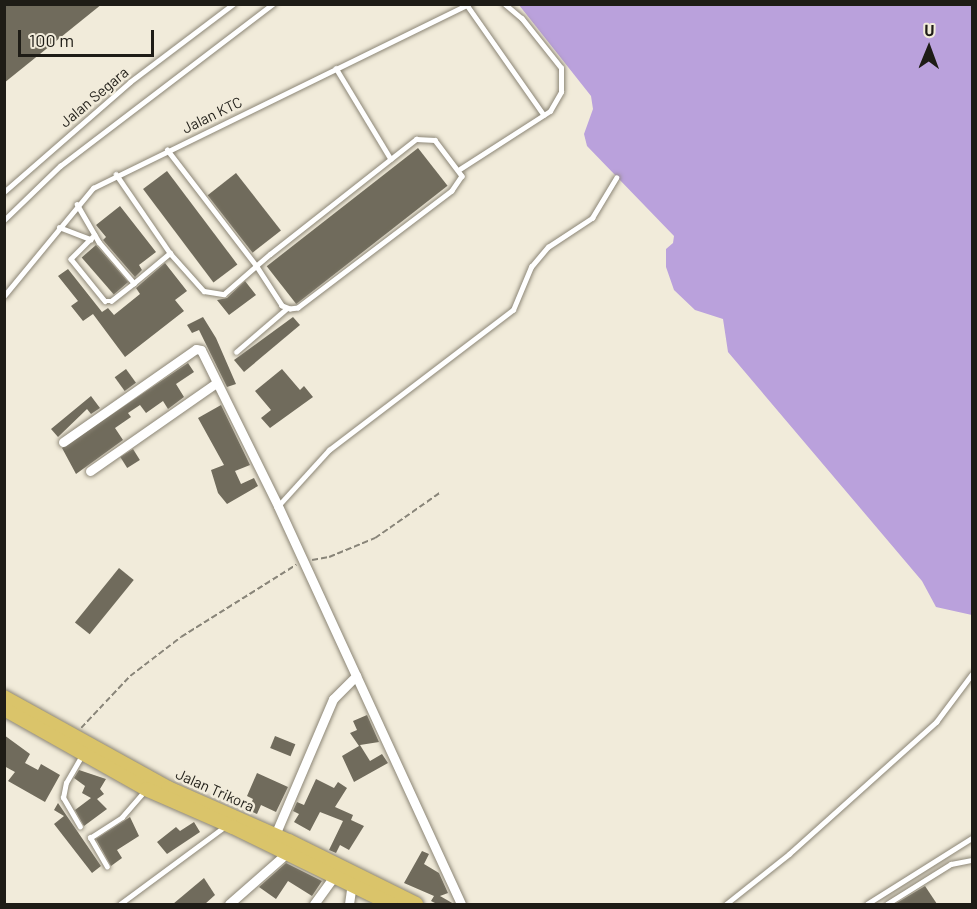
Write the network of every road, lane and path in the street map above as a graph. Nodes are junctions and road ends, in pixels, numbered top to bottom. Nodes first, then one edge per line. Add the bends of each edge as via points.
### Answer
1 (233, 4) edge
2 (273, 4) edge
3 (504, 4) edge
4 (468, 5) edge
5 (336, 68) junction
6 (544, 115) junction
7 (167, 150) junction
8 (392, 159) junction
9 (460, 170) junction
10 (116, 174) junction
11 (616, 178) dead end
12 (5, 191) edge
13 (76, 204) junction
14 (4, 220) edge
15 (58, 227) junction
16 (93, 237) junction
17 (170, 253) junction
18 (256, 266) junction
19 (134, 283) junction
20 (4, 296) edge
21 (286, 309) junction
22 (236, 352) dead end
23 (216, 383) junction
24 (63, 442) dead end
25 (90, 471) dead end
26 (441, 492) dead end
27 (278, 506) junction
28 (302, 561) junction
29 (972, 674) edge
30 (356, 676) junction
31 (4, 697) edge
32 (4, 709) edge
33 (72, 737) junction
34 (82, 755) junction
35 (146, 789) junction
36 (231, 821) junction
37 (80, 827) dead end
38 (275, 835) junction
39 (972, 838) edge
40 (287, 853) junction
41 (972, 860) edge
42 (107, 867) dead end
43 (345, 875) junction
44 (120, 904) edge
45 (229, 904) edge
46 (314, 904) edge
47 (349, 904) edge
48 (391, 904) edge
49 (416, 904) edge
50 (461, 904) edge
51 (726, 904) edge
52 (867, 904) edge
53 (887, 904) edge

1 - 12 lane, Jalan Segara via 130,82
2 - 14 lane via 60,166
3 - 6 lane via 522,19 561,68 561,92
4 - 5 lane, Jalan KTC
4 - 6 lane
5 - 7 lane, Jalan KTC
5 - 8 lane
6 - 9 lane
7 - 10 lane, Jalan KTC
7 - 18 lane
8 - 9 lane via 416,139 429,137
8 - 18 lane
9 - 21 lane via 460,181 452,190 298,308
10 - 13 lane, Jalan KTC
10 - 17 lane
11 - 27 lane via 592,218 548,247 531,267 513,310 329,450
13 - 15 lane, Jalan KTC
13 - 16 lane
15 - 16 lane
15 - 20 lane, Jalan KTC
16 - 19 lane
16 - 19 lane via 72,259 105,301 111,301
17 - 18 lane via 204,291 214,294 224,294
17 - 19 lane
18 - 21 lane
21 - 22 lane
23 - 24 street via 201,350 196,349
23 - 25 street
23 - 27 street
26 - 28 path via 375,538 329,557
27 - 28 street
28 - 30 street
28 - 33 path via 181,638 130,676
29 - 51 lane via 936,723 789,854
30 - 38 street via 333,699
30 - 50 street
31 - 33 main road, Jalan Trikora
32 - 34 main road, Jalan Trikora
33 - 36 main road, Jalan Trikora
34 - 35 main road, Jalan Trikora
34 - 37 lane via 66,783 63,798
35 - 36 main road, Jalan Trikora
35 - 42 lane via 122,817 90,838
36 - 38 main road, Jalan Trikora
36 - 40 main road, Jalan Trikora
36 - 44 lane
38 - 43 main road, Jalan Trikora
39 - 52 lane
40 - 43 main road, Jalan Trikora
40 - 45 street
41 - 53 lane via 951,864
43 - 46 street
43 - 47 street
43 - 48 main road, Jalan Trikora
43 - 49 main road, Jalan Trikora

